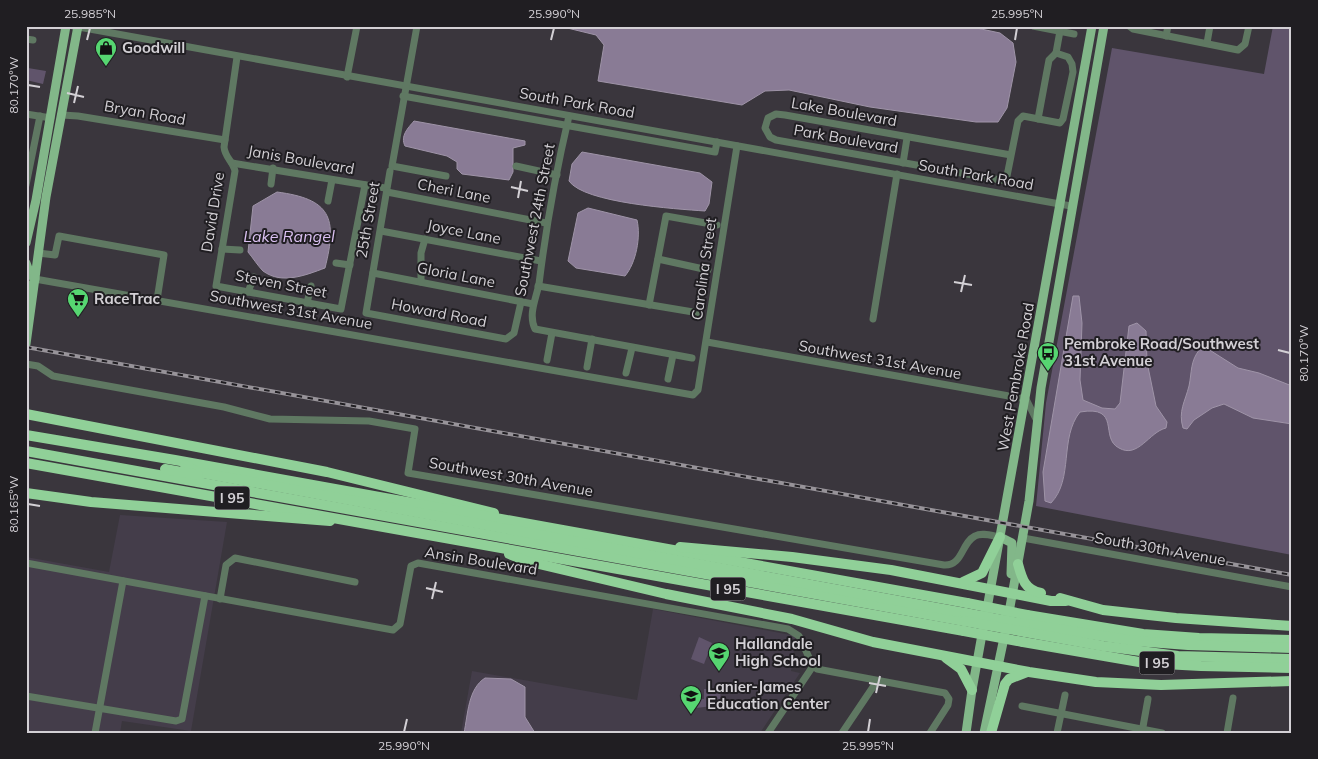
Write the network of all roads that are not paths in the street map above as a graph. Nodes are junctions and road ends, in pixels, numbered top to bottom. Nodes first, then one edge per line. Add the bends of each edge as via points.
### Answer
1 (66, 26) edge
2 (357, 26) edge
3 (417, 26) edge
4 (1033, 26) edge
5 (1092, 26) edge
6 (1104, 26) edge
7 (1130, 26) edge
8 (1168, 26) edge
9 (1210, 26) edge
10 (1248, 26) edge
11 (76, 27) edge
12 (1060, 31) junction
13 (1091, 36) junction
14 (1166, 36) junction
15 (1207, 43) junction
16 (1056, 53) junction
17 (237, 56) junction
18 (1097, 62) junction
19 (347, 77) junction
20 (405, 86) junction
21 (403, 96) junction
22 (26, 114) edge
23 (776, 114) joint
24 (62, 115) junction
25 (40, 116) junction
26 (570, 116) junction
27 (51, 118) junction
28 (1038, 119) junction
29 (567, 126) junction
30 (907, 138) junction
31 (225, 140) junction
32 (717, 142) junction
33 (57, 143) junction
34 (737, 146) junction
35 (1011, 155) junction
36 (232, 163) junction
37 (903, 163) junction
38 (516, 166) dead end
39 (273, 168) junction
40 (391, 169) junction
41 (897, 174) junction
42 (557, 175) junction
43 (446, 176) dead end
44 (332, 180) junction
45 (271, 184) dead end
46 (26, 185) edge
47 (365, 185) junction
48 (386, 190) junction
49 (328, 201) dead end
50 (1062, 205) junction
51 (1071, 206) junction
52 (546, 223) junction
53 (717, 226) dead end
54 (381, 231) junction
55 (425, 239) junction
56 (26, 243) edge
57 (222, 250) junction
58 (240, 250) dead end
59 (38, 253) junction
60 (658, 259) junction
61 (541, 261) junction
62 (26, 263) edge
63 (336, 263) dead end
64 (350, 265) junction
65 (708, 270) dead end
66 (373, 273) junction
67 (254, 277) dead end
68 (31, 281) edge
69 (421, 282) junction
70 (216, 286) joint
71 (311, 286) dead end
72 (538, 286) junction
73 (248, 292) junction
74 (157, 300) junction
75 (521, 302) junction
76 (308, 303) junction
77 (533, 304) junction
78 (649, 305) junction
79 (699, 313) dead end
80 (873, 319) dead end
81 (552, 333) junction
82 (592, 339) junction
83 (707, 342) junction
84 (26, 344) edge
85 (632, 348) junction
86 (673, 355) junction
87 (692, 358) dead end
88 (547, 360) dead end
89 (26, 364) edge
90 (587, 367) dead end
91 (626, 373) dead end
92 (668, 379) dead end
93 (696, 394) joint
94 (1026, 399) junction
95 (26, 414) edge
96 (1036, 419) junction
97 (27, 439) edge
98 (26, 451) edge
99 (175, 460) junction
100 (26, 462) edge
101 (110, 477) junction
102 (26, 493) edge
103 (332, 498) junction
104 (284, 499) junction
105 (353, 522) junction
106 (519, 522) junction
107 (1000, 537) junction
108 (1023, 538) junction
109 (492, 546) junction
110 (646, 546) junction
111 (26, 563) edge
112 (1018, 564) junction
113 (123, 581) junction
114 (355, 582) dead end
115 (962, 582) junction
116 (1292, 587) edge
117 (992, 588) junction
118 (1012, 594) junction
119 (205, 596) junction
120 (220, 599) junction
121 (1066, 601) junction
122 (965, 617) junction
123 (1292, 626) edge
124 (1025, 628) junction
125 (1292, 640) edge
126 (1292, 648) edge
127 (944, 656) junction
128 (1292, 659) edge
129 (976, 662) junction
130 (813, 666) junction
131 (999, 666) junction
132 (1292, 668) edge
133 (1029, 672) junction
134 (877, 681) junction
135 (1292, 681) edge
136 (972, 690) junction
137 (26, 696) edge
138 (1065, 696) dead end
139 (1233, 698) dead end
140 (1148, 699) dead end
141 (1022, 706) dead end
142 (99, 708) junction
143 (1061, 714) junction
144 (1142, 731) edge
145 (95, 733) edge
146 (768, 733) edge
147 (842, 733) edge
148 (930, 733) edge
149 (966, 733) edge
150 (984, 733) edge
151 (991, 733) edge
152 (1057, 733) edge
153 (1162, 733) edge
154 (1227, 733) edge

1 - 27 main road
2 - 19 street
3 - 20 street, 25th Street
4 - 12 street
5 - 13 main road, West Pembroke Road
6 - 18 main road, West Pembroke Road
7 - 14 street
8 - 14 street
9 - 15 street
10 - 15 street via 1243,48 1238,50
11 - 17 street, South Park Road
11 - 24 main road
12 - 13 street
12 - 16 street
13 - 18 main road via 1097,46
13 - 50 main road, West Pembroke Road
14 - 15 street
16 - 28 street via 1049,60
16 - 28 street via 1068,57 1073,68 1064,114 1060,123
17 - 19 street, South Park Road
17 - 31 street, David Drive
18 - 51 main road, West Pembroke Road
19 - 20 street, South Park Road
20 - 21 street, 25th Street
20 - 26 street, South Park Road
21 - 29 street
21 - 40 street, 25th Street
22 - 25 street
23 - 30 street, Lake Boulevard
23 - 37 street, Park Boulevard via 768,118 765,128 776,140
24 - 31 street, Bryan Road
24 - 33 main road
25 - 27 street
25 - 46 street
26 - 29 street, Southwest 24th Street
26 - 32 street, South Park Road
27 - 33 main road
27 - 56 main road
28 - 35 street via 1023,116 1018,121
29 - 32 street via 715,152
29 - 42 street, Southwest 24th Street
30 - 35 street, Lake Boulevard
30 - 37 street, Lake Boulevard
31 - 36 street, David Drive via 225,153
32 - 34 street, South Park Road
33 - 59 main road
34 - 41 street, South Park Road
34 - 83 street, Carolina Street
35 - 37 street, Park Boulevard via 1006,181
36 - 39 street, Janis Boulevard
36 - 57 street, David Drive via 235,171
38 - 42 street
39 - 44 street, Janis Boulevard
39 - 45 street
40 - 43 street
40 - 48 street, 25th Street
41 - 50 street, South Park Road
41 - 80 street
42 - 52 street, Southwest 24th Street
44 - 47 street, Janis Boulevard
44 - 49 street
47 - 48 street, Cheri Lane
47 - 64 street
48 - 52 street, Cheri Lane
48 - 54 street, 25th Street
50 - 51 street, South Park Road
50 - 94 main road, West Pembroke Road
51 - 96 main road, West Pembroke Road
52 - 61 street, Southwest 24th Street
53 - 60 street via 666,216
54 - 55 street, Joyce Lane
54 - 66 street, 25th Street
55 - 61 street, Joyce Lane
55 - 69 street via 421,253
57 - 58 street
57 - 70 street, David Drive
59 - 68 main road
59 - 74 street via 55,255 59,236 164,256
60 - 65 street
60 - 78 street
61 - 72 street, Southwest 24th Street
62 - 68 main road
63 - 64 street
64 - 76 street, Steven Street via 341,309
66 - 69 street, Gloria Lane
66 - 75 street, Howard Road via 366,313 506,339 514,333
67 - 73 street
68 - 74 street, Southwest 31st Avenue
68 - 84 main road
69 - 75 street, Gloria Lane
70 - 73 street, Steven Street
71 - 76 street
72 - 77 street, Southwest 24th Street
72 - 78 street
73 - 76 street, Steven Street
74 - 93 street, Southwest 31st Avenue via 690,396
75 - 77 street, Gloria Lane
77 - 81 street, Southwest 24th Street via 535,329
78 - 79 street
81 - 82 street
81 - 88 street
82 - 85 street
82 - 90 street
83 - 93 street, Carolina Street
83 - 94 street, Southwest 31st Avenue
85 - 86 street
85 - 91 street
86 - 87 street
86 - 92 street
89 - 107 street, Southwest 30th Avenue via 38,366 53,376 270,419 369,421 415,429 408,473 418,475 944,565 957,561 975,536
94 - 96 street
94 - 107 main road, West Pembroke Road
95 - 106 highway via 327,472 479,508
96 - 108 main road, West Pembroke Road
97 - 99 highway, I 95
97 - 103 highway
98 - 104 highway
99 - 103 highway via 197,472
99 - 106 highway, I 95
100 - 101 highway, I 95
101 - 104 highway via 157,478
101 - 105 highway, I 95
102 - 105 highway via 101,503
103 - 122 highway
104 - 122 highway
105 - 109 highway, I 95
106 - 110 highway, I 95
107 - 115 highway via 982,572
107 - 117 main road, West Pembroke Road
107 - 118 main road via 1012,542
108 - 112 main road, West Pembroke Road
108 - 116 street, South 30th Avenue
109 - 122 highway, I 95
109 - 127 highway via 526,561
110 - 115 highway via 792,557
110 - 122 highway, I 95
111 - 113 street, Ansin Boulevard
112 - 118 main road, West Pembroke Road
112 - 121 highway via 1024,584 1031,591
113 - 119 street, Ansin Boulevard
113 - 142 street
114 - 120 street via 235,558 226,566
115 - 117 highway
117 - 118 highway
117 - 129 main road, West Pembroke Road
118 - 121 highway
118 - 131 main road, West Pembroke Road
119 - 120 street, Ansin Boulevard
119 - 142 street via 182,719 176,721
120 - 130 street, Ansin Boulevard via 393,630 400,624 411,566 418,563 788,629 799,636
121 - 123 highway via 1103,610
122 - 124 highway, I 95, bridge
122 - 124 highway, I 95, bridge
124 - 125 highway, I 95
124 - 126 highway via 1188,646
124 - 128 highway via 1103,646 1178,656
124 - 132 highway, I 95 via 1146,662
127 - 129 highway
127 - 136 highway via 961,669
129 - 131 highway
129 - 136 main road, West Pembroke Road
130 - 134 street
130 - 146 street
131 - 133 highway
131 - 150 main road, West Pembroke Road
133 - 135 highway via 1096,682 1161,685
133 - 151 highway via 1004,684
134 - 147 street
134 - 148 street via 948,696 948,705
136 - 149 main road, West Pembroke Road
137 - 142 street
138 - 143 street
139 - 154 street
140 - 144 street
141 - 143 street
142 - 145 street
143 - 144 street
143 - 152 street
144 - 153 street

